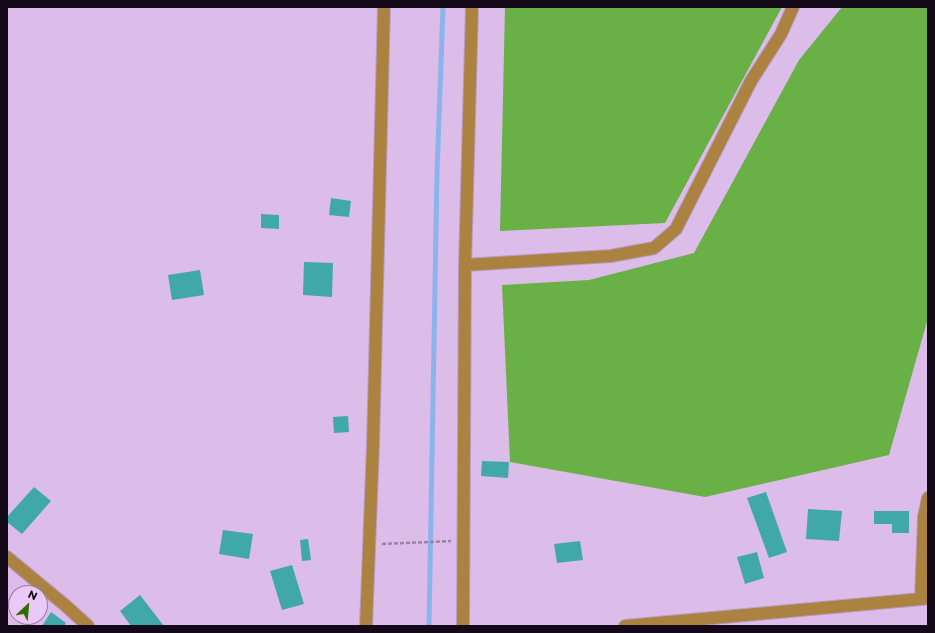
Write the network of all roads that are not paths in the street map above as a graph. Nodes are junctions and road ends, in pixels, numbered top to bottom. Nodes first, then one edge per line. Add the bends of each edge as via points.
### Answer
1 (384, 7) edge
2 (472, 7) edge
3 (793, 7) edge
4 (465, 265) junction
5 (928, 498) edge
6 (7, 557) edge
7 (925, 598) edge
8 (88, 626) edge
9 (366, 626) edge
10 (463, 626) edge
11 (625, 626) edge

1 - 9 street
2 - 4 street
3 - 4 street via 781,34 751,81 676,229 654,248 611,256
4 - 10 street
5 - 7 street via 924,517
6 - 8 street
7 - 11 street

